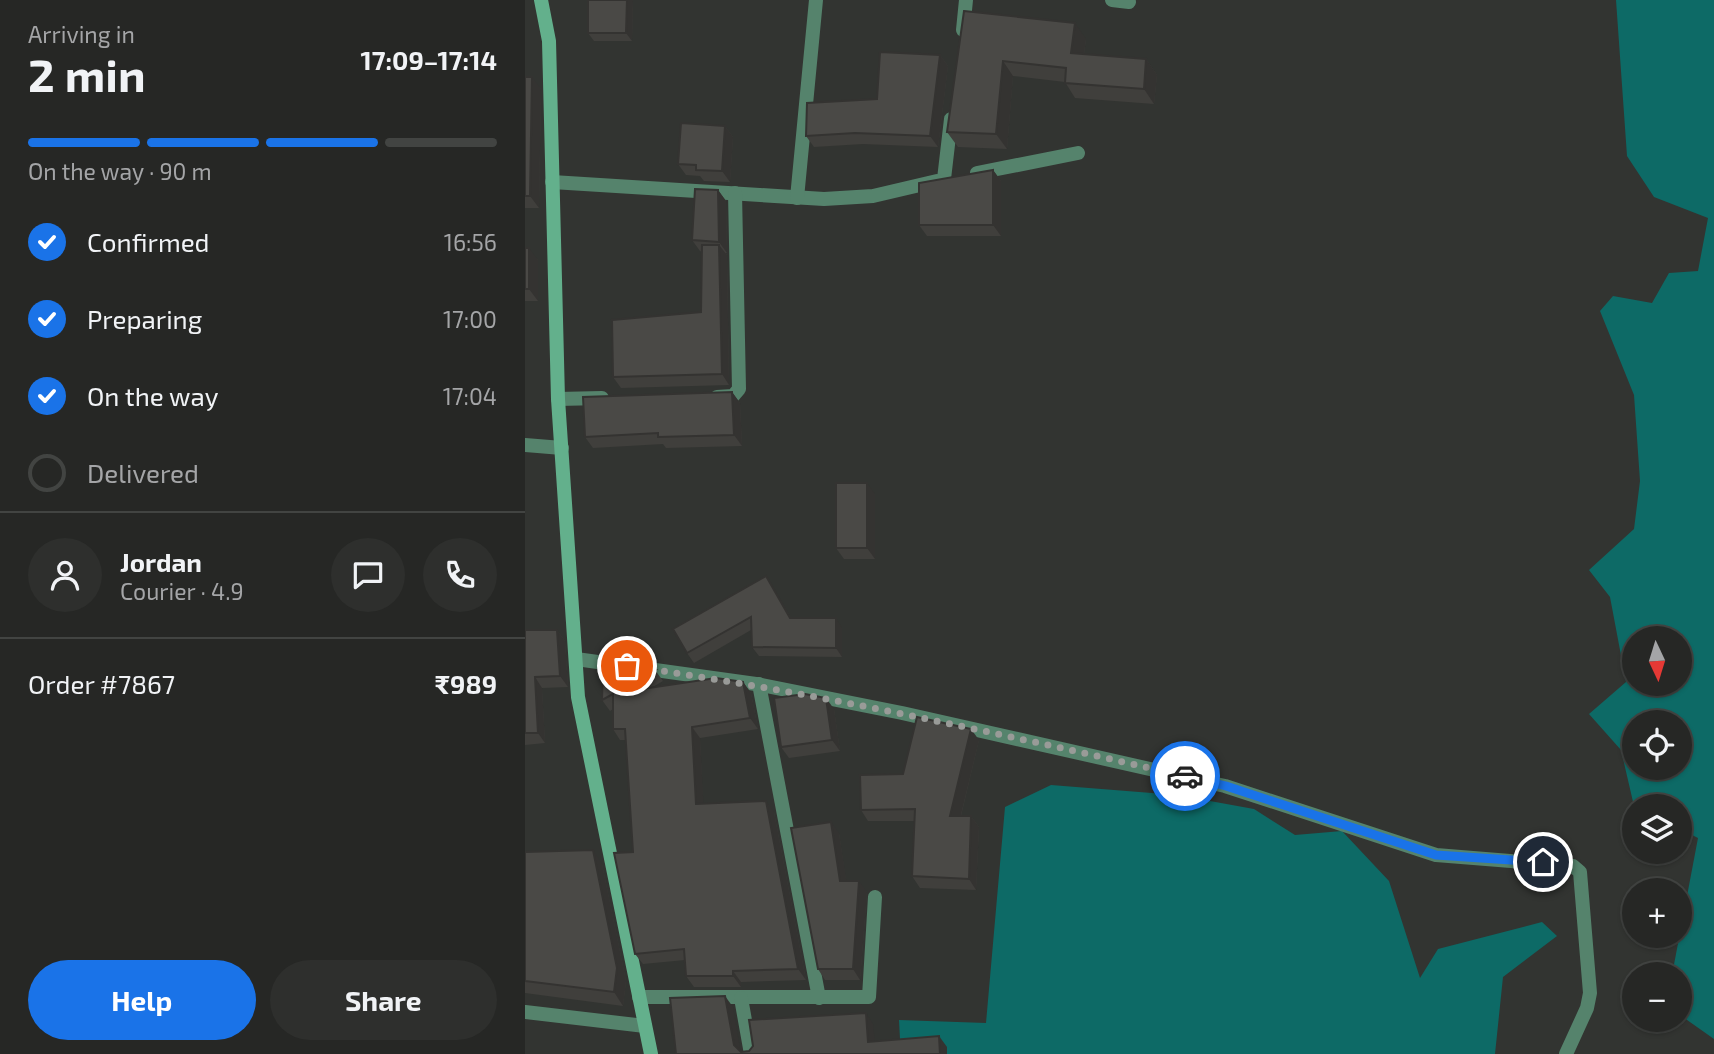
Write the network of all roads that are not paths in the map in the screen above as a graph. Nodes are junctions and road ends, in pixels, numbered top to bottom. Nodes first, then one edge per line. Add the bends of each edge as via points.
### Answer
1 (541, 0) edge
2 (816, 0) edge
3 (966, 0) edge
4 (1112, 0) edge
5 (1129, 2) dead end
6 (961, 41) edge
7 (952, 110) edge
8 (1078, 153) dead end
9 (944, 179) junction
10 (552, 182) junction
11 (735, 193) junction
12 (797, 198) junction
13 (701, 397) edge
14 (558, 398) junction
15 (623, 398) edge
16 (525, 445) edge
17 (562, 448) junction
18 (576, 659) junction
19 (759, 684) junction
20 (875, 897) dead end
21 (639, 997) junction
22 (741, 998) junction
23 (818, 998) junction
24 (525, 1012) edge
25 (645, 1026) junction
26 (650, 1054) edge
27 (751, 1054) edge
28 (1566, 1054) edge

1 - 10 main road via 549,41
2 - 12 street
3 - 6 street
4 - 5 street
7 - 9 street
8 - 9 street
9 - 12 street via 873,196
10 - 11 street
10 - 14 main road
11 - 12 street
11 - 13 street via 739,389 733,396
14 - 15 street
14 - 17 main road
16 - 17 street
17 - 18 main road
18 - 19 street
18 - 21 main road via 578,696
19 - 23 street
19 - 28 street via 1226,786 1436,855 1573,866 1580,872 1590,993
20 - 23 street via 871,994 866,998
21 - 22 street
21 - 25 main road
22 - 23 street
22 - 27 street
24 - 25 street
25 - 26 main road

